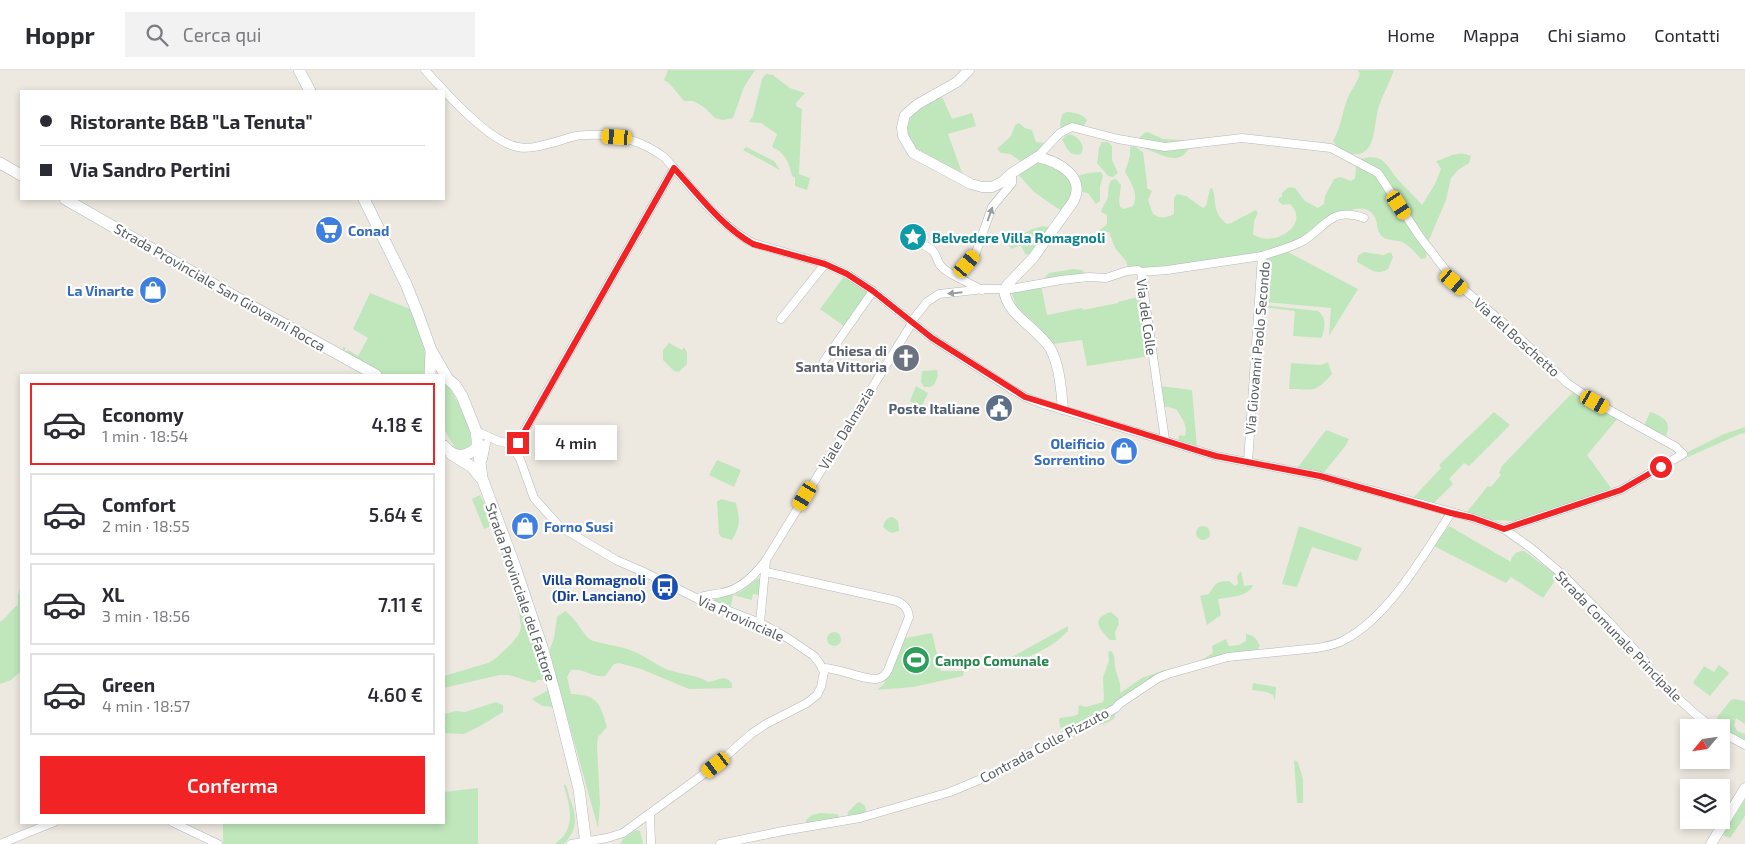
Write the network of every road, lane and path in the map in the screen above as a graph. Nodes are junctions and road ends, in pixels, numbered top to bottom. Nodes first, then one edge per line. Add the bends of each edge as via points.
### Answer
1 (300, 70) edge
2 (424, 70) edge
3 (969, 70) edge
4 (310, 90) edge
5 (444, 90) edge
6 (445, 91) edge
7 (1037, 157) junction
8 (0, 163) edge
9 (674, 168) junction
10 (1012, 173) junction
11 (20, 174) edge
12 (67, 200) edge
13 (365, 200) edge
14 (1364, 218) dead end
15 (924, 246) dead end
16 (1262, 256) junction
17 (825, 264) junction
18 (1141, 272) junction
19 (957, 277) junction
20 (982, 290) junction
21 (1004, 290) junction
22 (873, 291) junction
23 (781, 319) dead end
24 (911, 322) junction
25 (431, 350) junction
26 (824, 361) dead end
27 (374, 374) edge
28 (430, 374) edge
29 (441, 374) edge
30 (445, 378) edge
31 (1063, 409) junction
32 (476, 430) junction
33 (1165, 440) junction
34 (498, 441) junction
35 (482, 446) junction
36 (514, 449) junction
37 (448, 450) edge
38 (1248, 462) junction
39 (484, 484) junction
40 (1451, 513) junction
41 (1504, 529) junction
42 (766, 560) junction
43 (766, 572) junction
44 (698, 599) junction
45 (760, 623) junction
46 (822, 668) junction
47 (1702, 719) edge
48 (1730, 737) edge
49 (1745, 745) edge
50 (1745, 788) edge
51 (650, 814) junction
52 (49, 824) edge
53 (176, 824) edge
54 (585, 843) edge
55 (0, 844) edge
56 (218, 844) edge
57 (571, 844) edge
58 (651, 844) edge
59 (720, 844) edge
60 (1711, 844) edge

1 - 4 main road
2 - 5 street, Strada Comunale Principale
3 - 10 street via 957,82 905,115 903,136 913,153 971,184 992,186
6 - 9 street, Strada Comunale Principale via 502,142 528,148 585,135 617,137 642,143 664,157
7 - 10 street
7 - 21 street via 1060,165 1070,174 1078,187 1077,194 1033,258
7 - 41 street, Via del Boschetto via 1060,133 1072,127 1166,147 1242,138 1331,148 1378,173 1454,282 1567,383 1683,454 1621,490
8 - 11 main road
9 - 17 street, Strada Comunale Principale via 722,221 745,239 778,252
9 - 36 street
19 -> 10 street via 975,255 992,207 1012,183
12 - 27 main road, Strada Provinciale San Giovanni Rocca
13 - 25 main road via 389,247
14 - 16 street, Via Giovanni Paolo Secondo via 1337,216 1291,247
15 - 19 street via 934,252 944,269
16 - 18 street
16 - 38 street, Via Giovanni Paolo Secondo
17 - 22 street, Strada Comunale Principale
17 - 23 street
18 - 21 street, Via del Colle via 1127,271 1106,278 1061,280
18 - 33 street, Via del Colle
19 - 20 street
20 - 21 street, Via del Colle
20 -> 24 street, Viale Dalmazia via 939,294 927,302
21 - 31 street via 1006,300 1015,312 1050,348 1059,371
22 - 24 street, Strada Comunale Principale
22 - 26 street
24 - 31 street, Strada Comunale Principale via 1011,389
24 - 42 street, Viale Dalmazia
25 - 28 main road
25 - 29 main road
30 - 32 main road, Strada Provinciale del Fattore via 462,396
31 - 33 street, Strada Comunale Principale
32 - 34 street
32 - 35 main road, Strada Provinciale del Fattore
33 - 38 street, Strada Comunale Principale
34 - 35 street
34 - 36 street
35 - 37 main road via 460,456
35 - 39 main road, Strada Provinciale del Fattore
36 - 44 street, Via Provinciale via 534,498 559,526 616,560
37 - 39 main road, Strada Provinciale del Fattore via 472,467
38 - 40 street, Strada Comunale Principale via 1320,476
39 - 54 main road, Strada Provinciale del Fattore via 543,650 579,789
40 - 41 street, Strada Comunale Principale
40 - 59 street, Contrada Colle Pizzuto via 1401,588 1374,618 1345,640 1323,647 1228,657 1168,674 1116,708 1003,770 950,792 860,818
41 - 47 street, Strada Comunale Principale via 1564,576 1639,654 1656,678
42 - 43 street
42 - 44 street, Viale Dalmazia via 738,587
43 - 45 street
43 - 46 street via 896,600 908,610 909,617 884,676 872,680 834,668
44 - 45 street, Via Provinciale
45 - 46 street, Via Provinciale via 806,650
46 - 51 street via 824,679 817,695 751,734 716,765
48 - 49 street
50 - 60 street
51 - 54 street via 623,833
51 - 58 street
52 - 55 street
53 - 56 street
54 - 57 street

